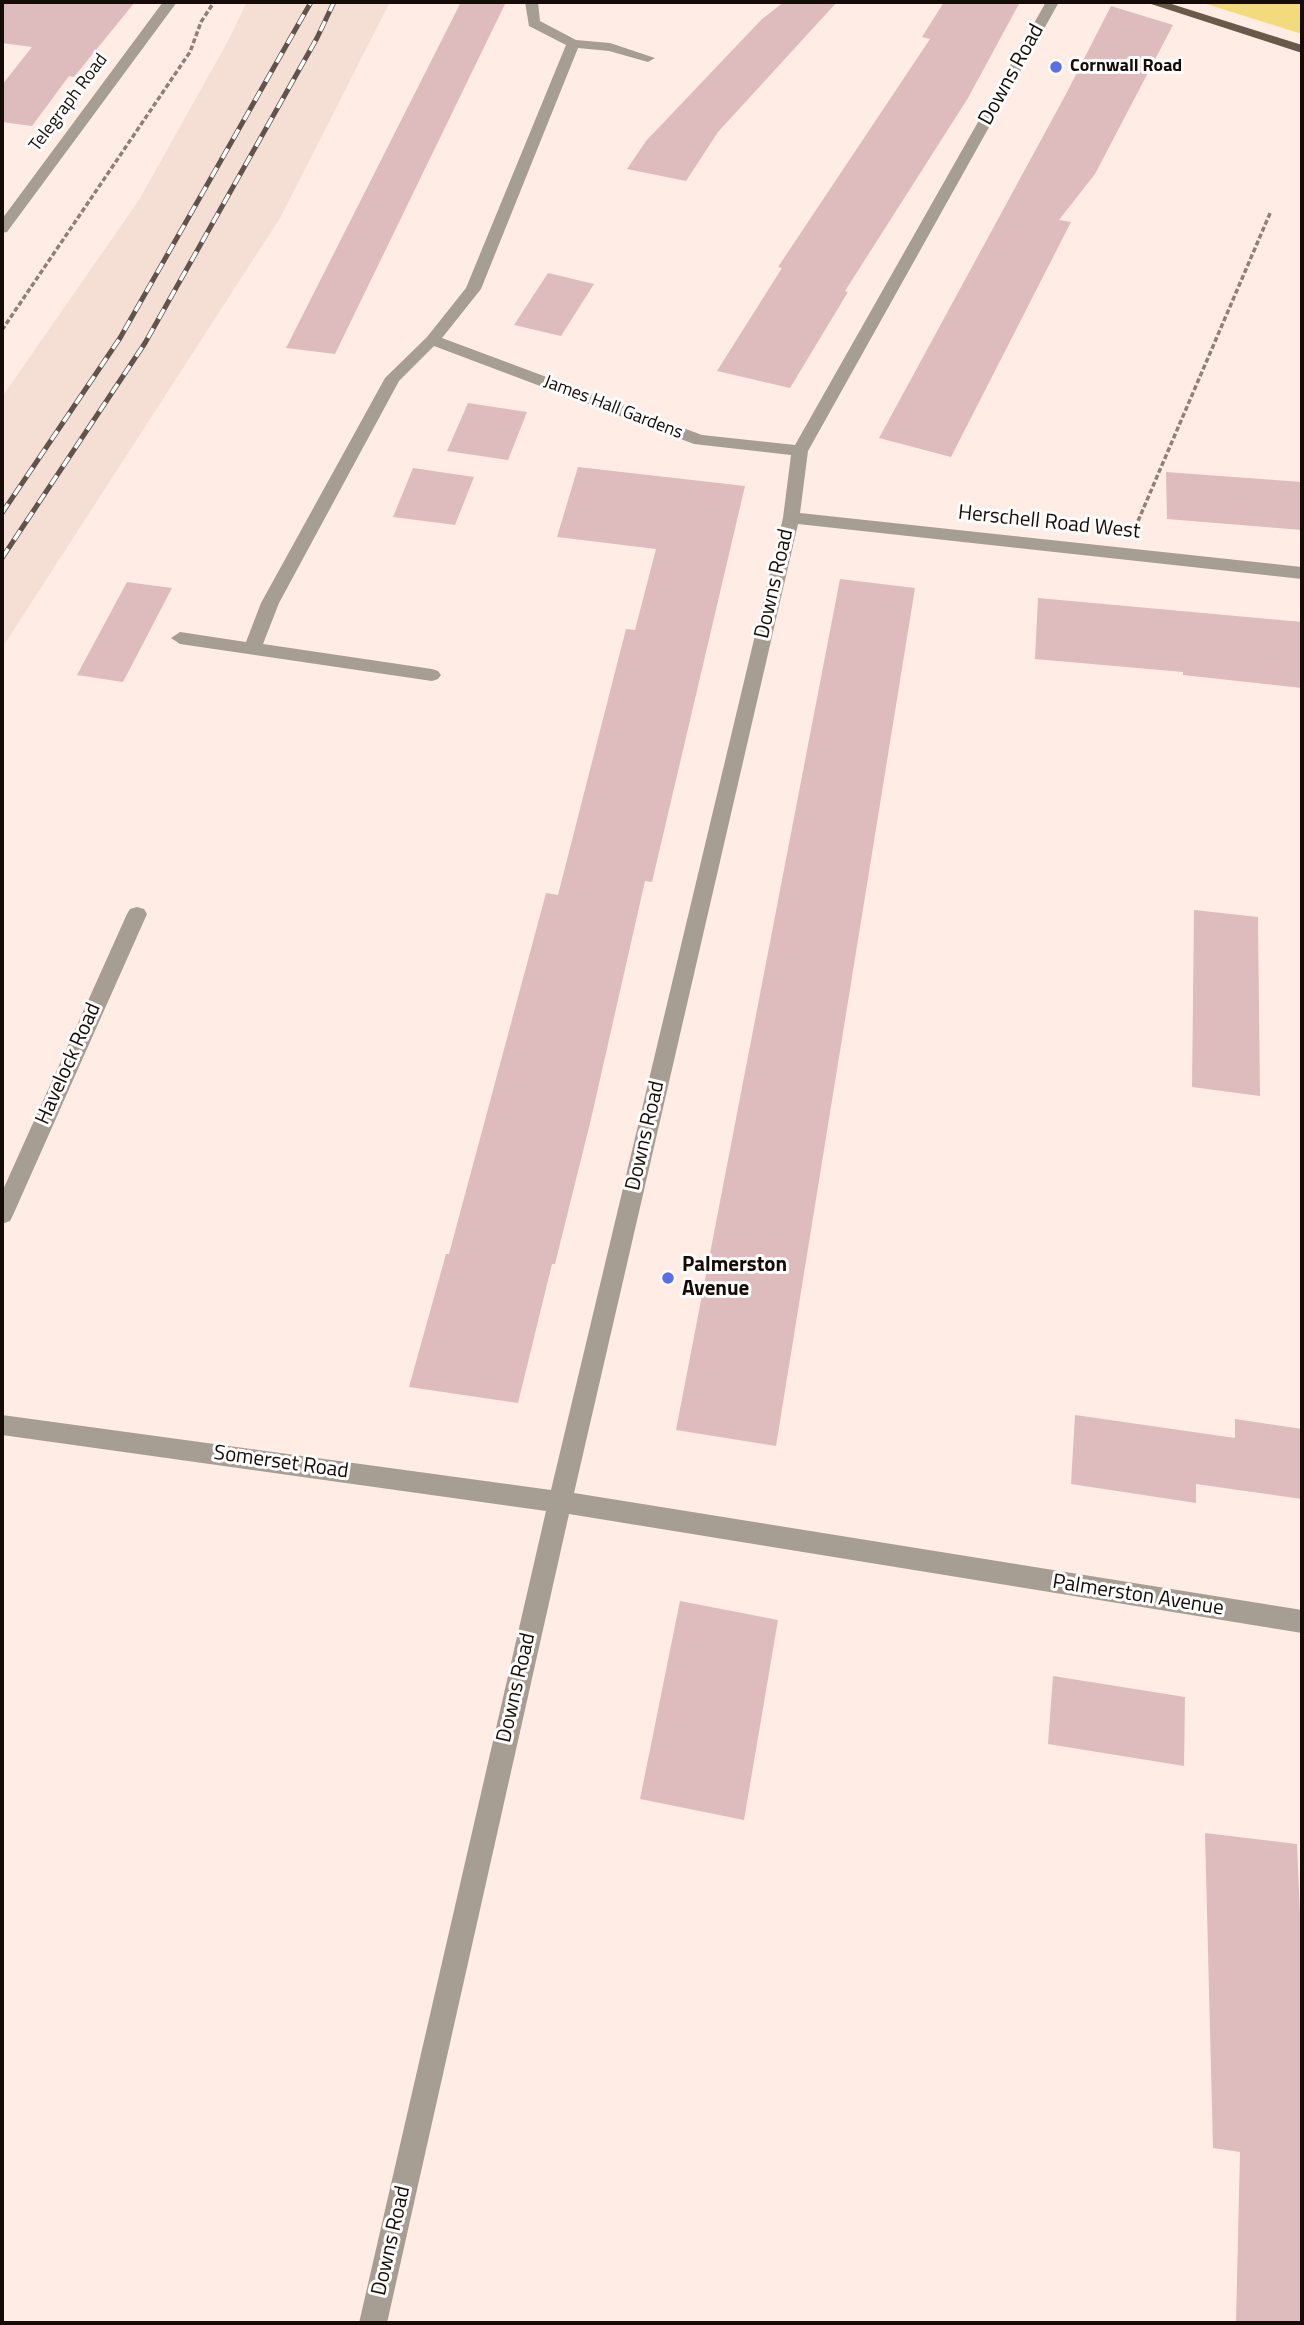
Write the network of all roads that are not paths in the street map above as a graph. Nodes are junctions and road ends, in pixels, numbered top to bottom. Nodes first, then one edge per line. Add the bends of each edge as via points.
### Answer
1 (170, 2) edge
2 (532, 2) edge
3 (1053, 2) edge
4 (1152, 2) edge
5 (573, 44) junction
6 (1302, 49) edge
7 (648, 58) dead end
8 (2, 229) edge
9 (432, 340) junction
10 (800, 451) junction
11 (791, 518) junction
12 (1302, 573) edge
13 (180, 638) dead end
14 (252, 649) junction
15 (432, 675) dead end
16 (137, 914) dead end
17 (2, 1215) edge
18 (2, 1425) edge
19 (559, 1502) junction
20 (1302, 1622) edge
21 (373, 2323) edge

1 - 8 street, Telegraph Road
2 - 5 street via 534,23
3 - 10 street, Downs Road
4 - 6 main road
5 - 7 street via 610,47
5 - 9 street via 473,289
9 - 10 street, James Hall Gardens via 700,440
9 - 14 street via 393,379 270,603
10 - 11 street, Downs Road
11 - 12 street, Herschell Road West
11 - 19 street, Downs Road
13 - 14 street
14 - 15 street
16 - 17 street, Havelock Road
18 - 19 street, Somerset Road
19 - 20 street, Palmerston Avenue
19 - 21 street, Downs Road

